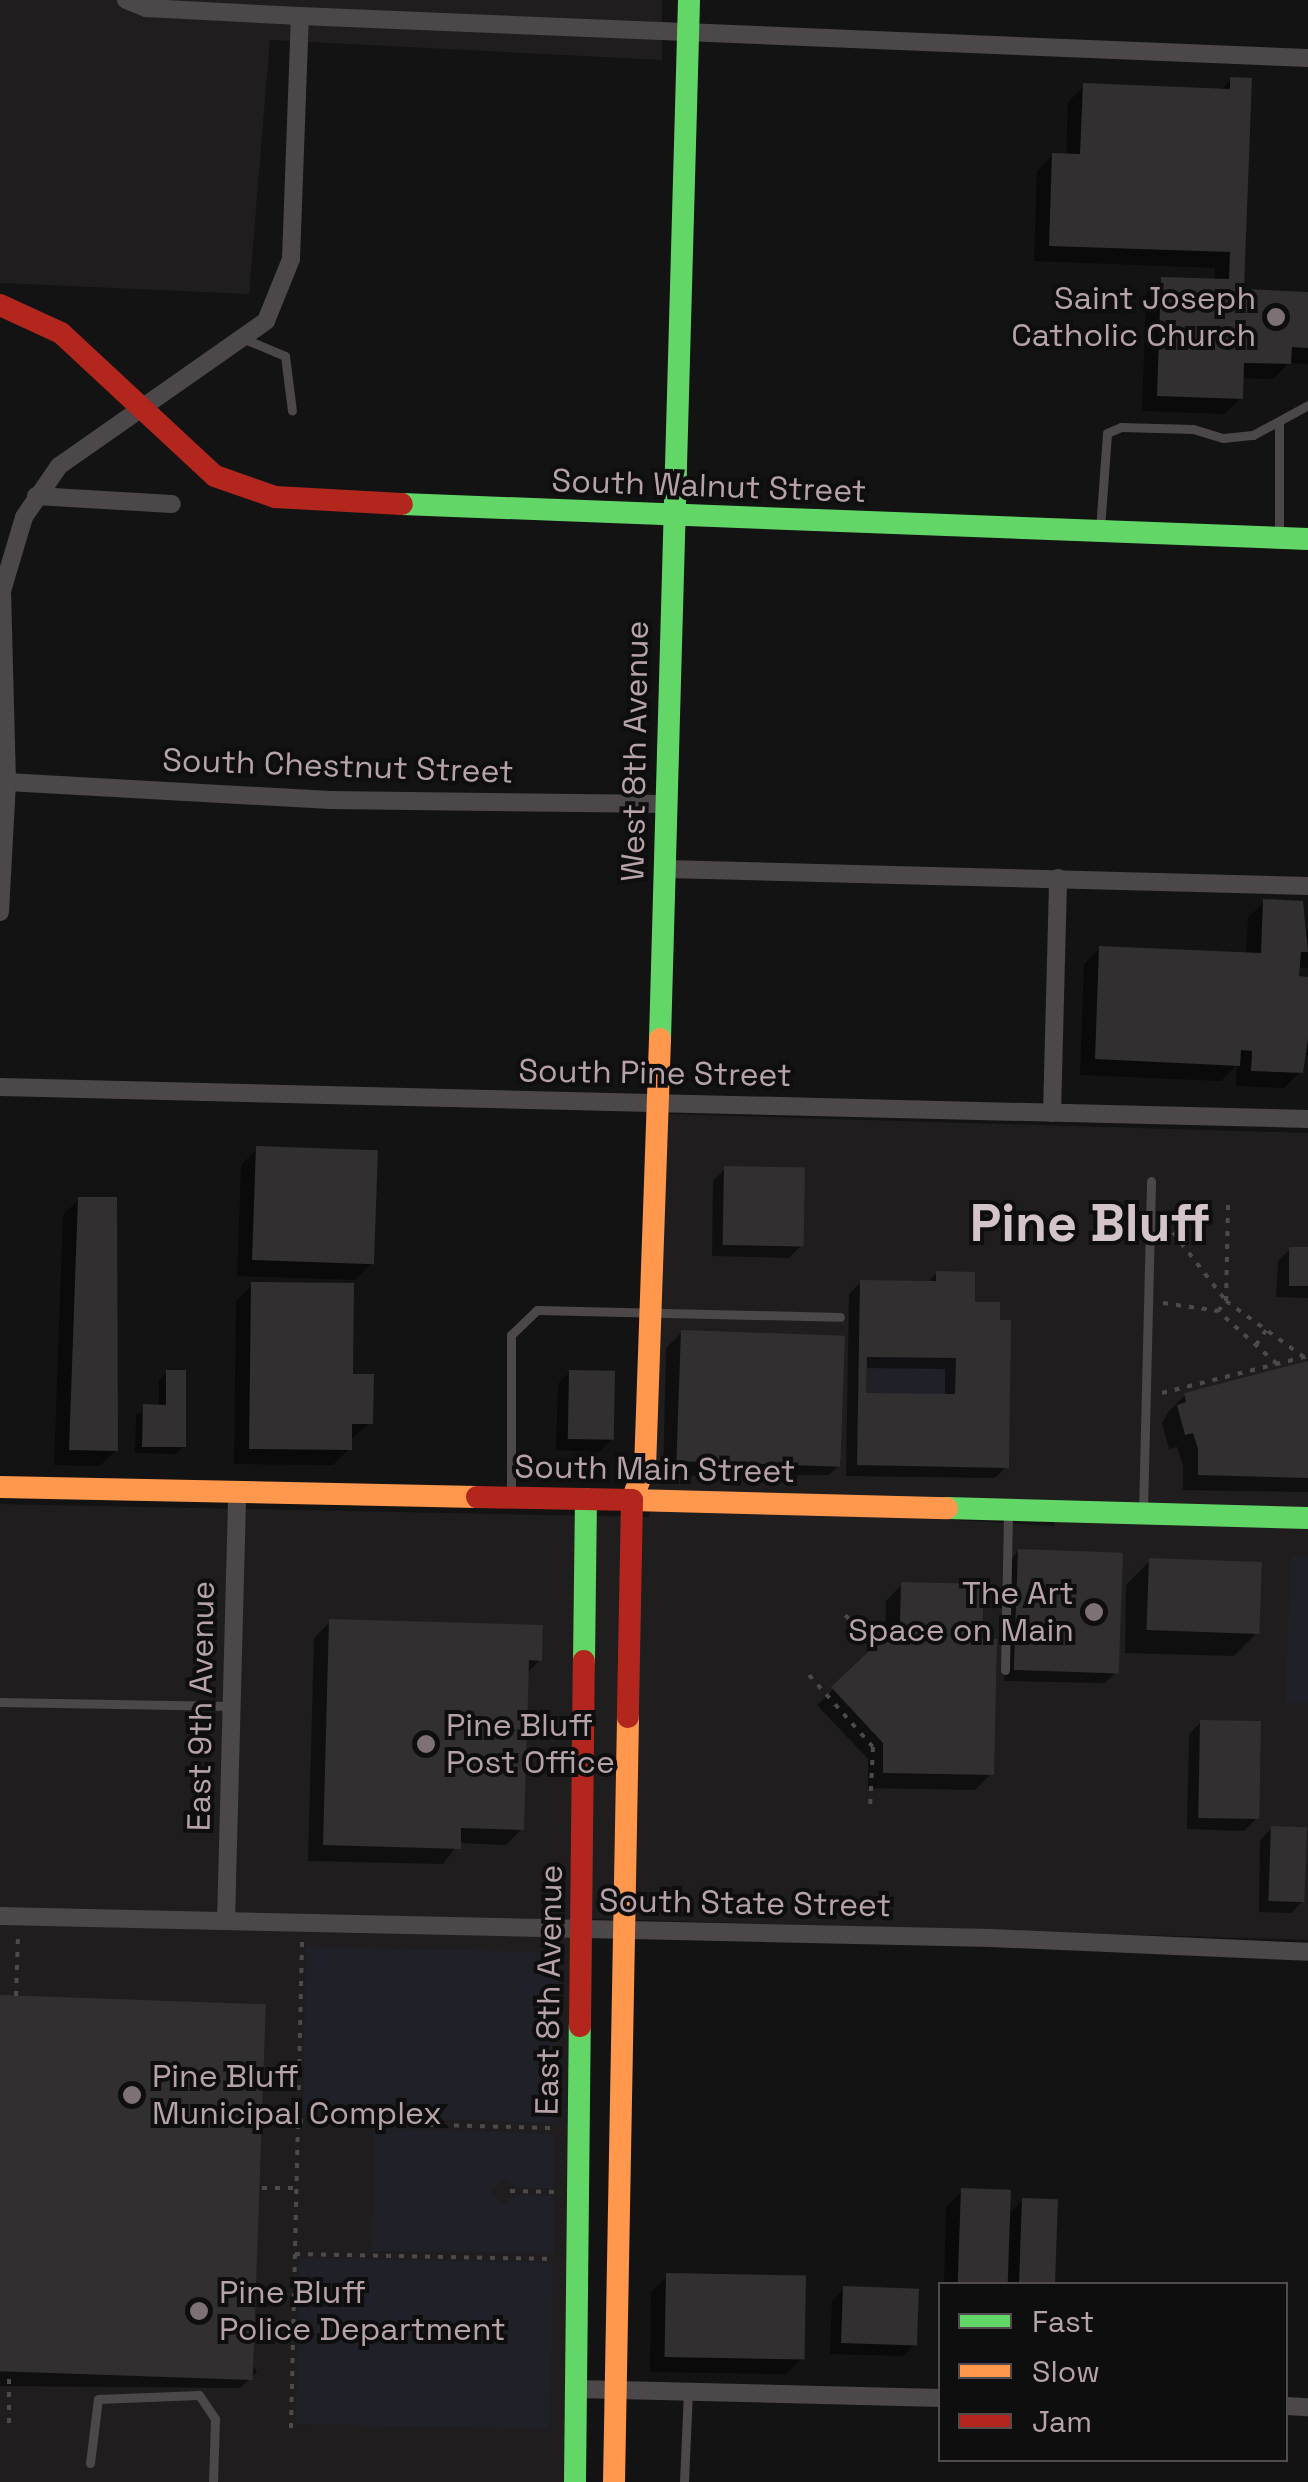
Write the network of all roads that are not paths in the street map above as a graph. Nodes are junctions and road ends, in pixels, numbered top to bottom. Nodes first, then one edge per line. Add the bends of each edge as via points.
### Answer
1 (126, 0) edge
2 (689, 0) edge
3 (300, 16) junction
4 (688, 34) junction
5 (1308, 58) edge
6 (0, 305) edge
7 (247, 340) junction
8 (1308, 405) edge
9 (139, 406) junction
10 (292, 410) dead end
11 (1279, 422) junction
12 (36, 496) junction
13 (172, 504) dead end
14 (672, 519) junction
15 (1100, 533) junction
16 (1280, 538) junction
17 (1308, 539) edge
18 (1, 591) edge
19 (6, 782) junction
20 (667, 804) junction
21 (666, 868) junction
22 (1058, 878) junction
23 (1308, 886) edge
24 (0, 912) edge
25 (0, 1088) edge
26 (658, 1102) junction
27 (1052, 1113) junction
28 (1308, 1119) edge
29 (1150, 1181) dead end
30 (652, 1314) junction
31 (840, 1317) dead end
32 (0, 1487) edge
33 (236, 1492) junction
34 (510, 1498) junction
35 (586, 1499) junction
36 (632, 1500) junction
37 (1008, 1510) junction
38 (1143, 1514) junction
39 (1308, 1518) edge
40 (1005, 1670) dead end
41 (0, 1702) edge
42 (231, 1706) junction
43 (0, 1916) edge
44 (226, 1921) junction
45 (582, 1930) junction
46 (624, 1931) junction
47 (1308, 1952) edge
48 (576, 2389) junction
49 (616, 2390) junction
50 (688, 2392) junction
51 (938, 2398) edge
52 (90, 2463) dead end
53 (213, 2482) edge
54 (575, 2482) edge
55 (614, 2482) edge
56 (684, 2482) edge

1 - 3 street via 146,8
2 - 4 main road, West 8th Avenue
3 - 4 street
3 - 7 street via 291,259 281,295
4 - 5 street
4 - 14 main road, West 8th Avenue
6 - 9 main road, South Walnut Street via 61,333
7 - 9 street
7 - 10 lane via 285,356
8 - 11 lane
9 - 12 street via 59,466
9 - 14 main road, South Walnut Street via 215,476 275,498
11 - 15 lane via 1224,438 1157,428 1107,433
11 - 16 lane
12 - 13 street
12 - 18 street
14 - 15 main road, South Walnut Street
14 - 20 main road, West 8th Avenue
15 - 16 main road, South Walnut Street
16 - 17 main road, South Walnut Street
18 - 19 street
19 - 20 street, South Chestnut Street via 330,800
19 - 24 street
20 - 21 main road, West 8th Avenue
21 - 22 street
21 - 26 main road, West 8th Avenue
22 - 23 street
22 - 27 street
25 - 26 street, South Pine Street
26 - 27 street, South Pine Street
26 - 30 main road, West 8th Avenue
27 - 28 street, South Pine Street
29 - 38 lane
30 - 31 lane
30 - 34 lane via 537,1310 519,1321 511,1335
30 - 36 main road, West 8th Avenue via 645,1466
32 - 33 main road, South Main Street
33 - 34 main road, South Main Street
33 - 42 street, East 9th Avenue
34 - 35 main road, South Main Street
35 - 36 main road, South Main Street
35 - 45 main road, East 8th Avenue
36 - 37 main road, South Main Street
36 - 46 main road
37 - 38 main road, South Main Street
37 - 40 lane
38 - 39 main road, South Main Street
41 - 42 lane
42 - 44 street, East 9th Avenue
43 - 44 street, South State Street
44 - 45 street, South State Street
45 - 46 street, South State Street
45 - 48 main road, East 8th Avenue
46 - 47 street, South State Street
46 - 49 main road
48 - 49 street
48 - 54 main road, East 8th Avenue
49 - 50 street
49 - 55 main road
50 - 51 street
50 - 56 lane
52 - 53 lane via 98,2399 199,2395 215,2419

